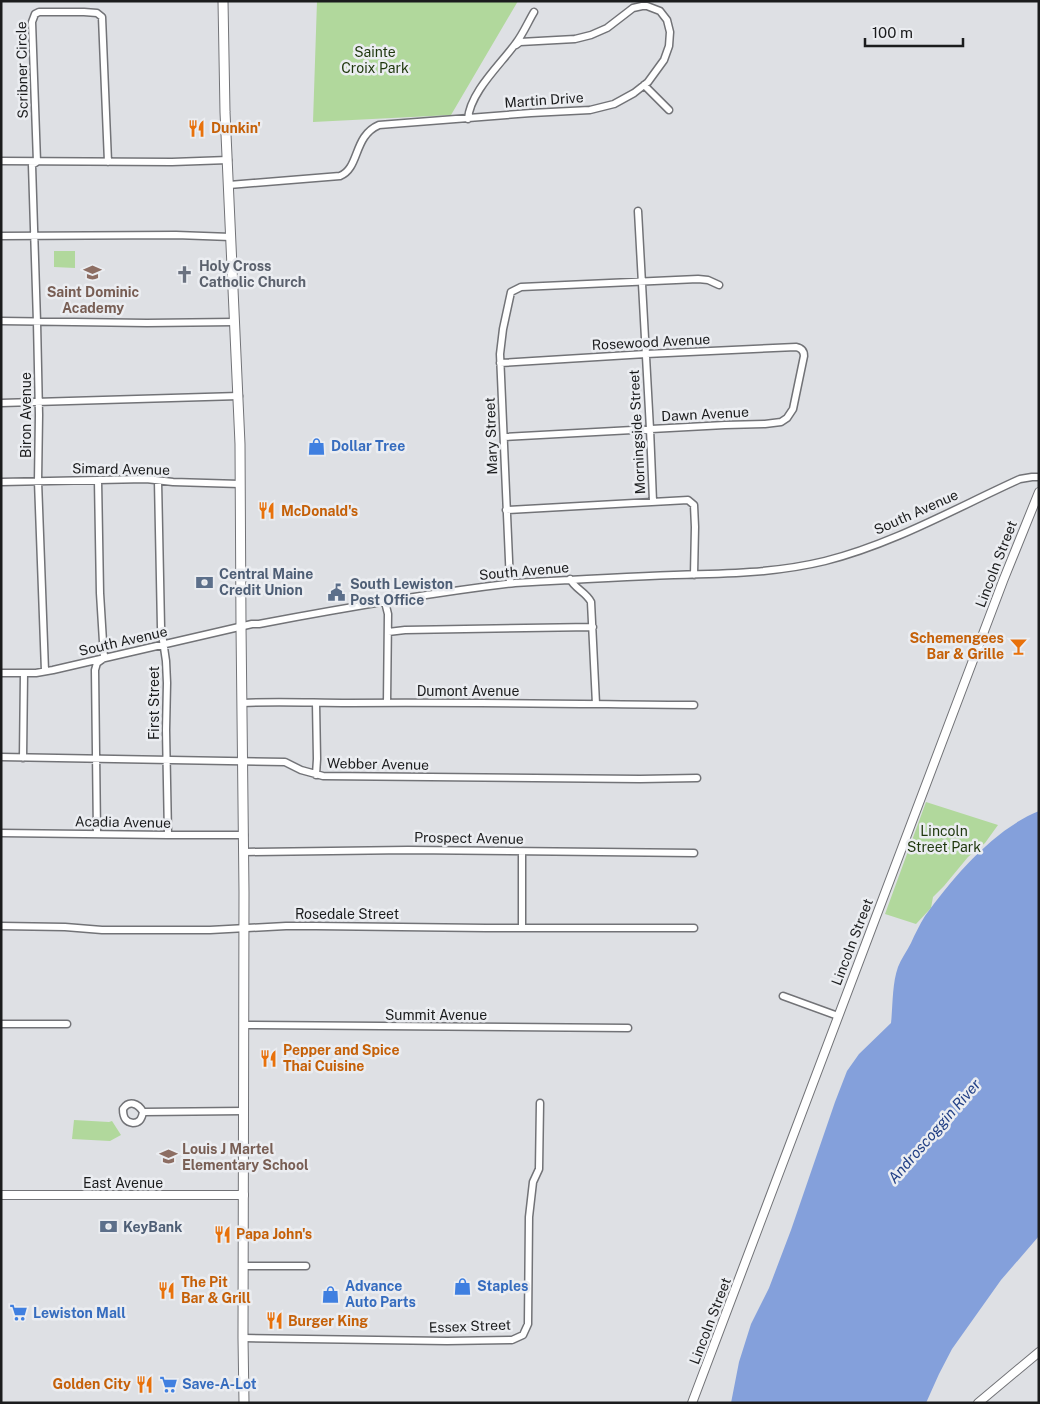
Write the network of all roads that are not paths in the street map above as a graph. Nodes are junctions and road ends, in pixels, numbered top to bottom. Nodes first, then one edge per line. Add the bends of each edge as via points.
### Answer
1 (223, 1) edge
2 (534, 12) dead end
3 (516, 44) junction
4 (644, 85) junction
5 (669, 110) dead end
6 (468, 118) junction
7 (228, 160) junction
8 (1, 161) edge
9 (36, 162) junction
10 (108, 162) junction
11 (229, 185) junction
12 (638, 212) dead end
13 (1, 236) edge
14 (34, 236) junction
15 (231, 237) junction
16 (642, 281) junction
17 (719, 285) dead end
18 (1, 321) edge
19 (38, 322) junction
20 (236, 322) junction
21 (646, 354) junction
22 (500, 363) junction
23 (239, 396) junction
24 (39, 402) junction
25 (1, 403) edge
26 (787, 418) joint
27 (650, 430) junction
28 (504, 437) junction
29 (1039, 477) edge
30 (98, 480) junction
31 (38, 481) junction
32 (158, 481) junction
33 (1, 482) edge
34 (240, 484) junction
35 (1039, 492) edge
36 (653, 501) junction
37 (506, 510) junction
38 (694, 575) junction
39 (570, 580) junction
40 (510, 584) junction
41 (385, 602) junction
42 (241, 626) junction
43 (593, 627) junction
44 (388, 632) junction
45 (164, 644) junction
46 (104, 658) junction
47 (45, 671) junction
48 (1, 673) edge
49 (24, 673) junction
50 (242, 703) junction
51 (316, 703) junction
52 (387, 703) junction
53 (596, 704) junction
54 (694, 705) dead end
55 (1, 757) edge
56 (23, 758) junction
57 (96, 759) junction
58 (168, 760) junction
59 (243, 761) junction
60 (316, 775) junction
61 (697, 778) dead end
62 (1, 833) edge
63 (97, 834) junction
64 (168, 835) junction
65 (244, 835) junction
66 (244, 852) junction
67 (522, 852) junction
68 (694, 853) dead end
69 (1, 926) edge
70 (522, 927) junction
71 (244, 928) junction
72 (694, 928) dead end
73 (783, 996) dead end
74 (838, 1016) junction
75 (1, 1024) edge
76 (67, 1024) dead end
77 (244, 1025) junction
78 (628, 1028) dead end
79 (540, 1102) dead end
80 (244, 1111) junction
81 (143, 1112) dead end
82 (244, 1195) junction
83 (1, 1196) edge
84 (243, 1266) junction
85 (306, 1266) dead end
86 (243, 1338) junction
87 (1039, 1352) edge
88 (244, 1403) edge
89 (692, 1403) edge
90 (978, 1403) edge

1 - 7 highway
2 - 3 street
3 - 4 street, Martin Drive via 584,37 606,28 636,7 652,7 660,11 670,26 669,46 664,60
3 - 6 street via 471,104
4 - 5 street
4 - 6 street, Martin Drive via 623,100 597,109
6 - 11 street, Martin Drive via 373,127 361,140 350,168 340,176
7 - 10 street
7 - 11 highway
8 - 9 street
9 - 10 street
9 - 10 street, Scribner Circle via 33,16 39,12 84,12 97,13 102,17
9 - 14 street, Biron Avenue via 32,164
11 - 15 highway
12 - 16 street, Morningside Street
13 - 14 street
14 - 15 street
14 - 19 street, Biron Avenue
15 - 20 highway
16 - 17 street via 698,279
16 - 21 street, Morningside Street
16 - 22 street, Mary Street via 513,290 505,319
18 - 19 street
19 - 20 street
19 - 24 street, Biron Avenue
20 - 23 highway
21 - 22 street, Rosewood Avenue
21 - 26 street, Rosewood Avenue via 800,348 804,356 793,409
21 - 27 street, Morningside Street
22 - 28 street, Mary Street
23 - 24 street
23 - 34 highway
24 - 25 street
24 - 31 street, Biron Avenue
26 - 27 street, Dawn Avenue via 765,424
27 - 28 street, Dawn Avenue
27 - 36 street, Morningside Street
28 - 37 street, Mary Street
29 - 38 street, South Avenue via 1020,480 906,532 833,559 774,570
30 - 31 street, Simard Avenue
30 - 32 street, Simard Avenue
30 - 46 street
31 - 33 street, Simard Avenue
31 - 47 street, Biron Avenue
32 - 34 street, Simard Avenue
32 - 45 street, First Street
34 - 42 highway
35 - 74 main road, Lincoln Street
36 - 37 street
36 - 38 street via 688,500 693,503 696,527
37 - 40 street, Mary Street
38 - 39 street, South Avenue
39 - 40 street, South Avenue
39 - 43 street via 591,602
40 - 41 street, South Avenue
41 - 42 street, South Avenue
41 - 44 street
42 - 45 street, South Avenue
42 - 50 highway
43 - 44 street
43 - 53 street
44 - 52 street
45 - 46 street, South Avenue
45 - 58 street, First Street
46 - 47 street, South Avenue
46 - 57 street via 97,663 95,670
47 - 49 street, South Avenue
48 - 49 street, South Avenue
49 - 56 street
50 - 51 street, Dumont Avenue
50 - 59 highway
51 - 52 street, Dumont Avenue
51 - 60 street
52 - 53 street, Dumont Avenue
53 - 54 street, Dumont Avenue
55 - 56 street, Webber Avenue
56 - 57 street, Webber Avenue
57 - 58 street, Webber Avenue
57 - 63 street
58 - 59 street, Webber Avenue
58 - 64 street, First Street
59 - 60 street, Webber Avenue via 285,762
59 - 65 highway
60 - 61 street, Webber Avenue
62 - 63 street, Acadia Avenue
63 - 64 street, Acadia Avenue
64 - 65 street, Acadia Avenue
65 - 66 highway
66 - 67 street, Prospect Avenue
66 - 71 highway
67 - 68 street, Prospect Avenue
67 - 70 street
69 - 71 street, Rosedale Street via 102,930
70 - 71 street, Rosedale Street
70 - 72 street, Rosedale Street
71 - 77 highway
73 - 74 street
74 - 89 main road, Lincoln Street
75 - 76 street
77 - 78 street, Summit Avenue
77 - 80 highway
79 - 86 street, Essex Street via 539,1169 533,1182 529,1217 528,1324 523,1335 512,1340 447,1341
80 - 81 street
80 - 82 highway
82 - 83 main road, East Avenue
82 - 84 highway
84 - 85 street
84 - 86 highway
86 - 88 highway
87 - 90 main road

